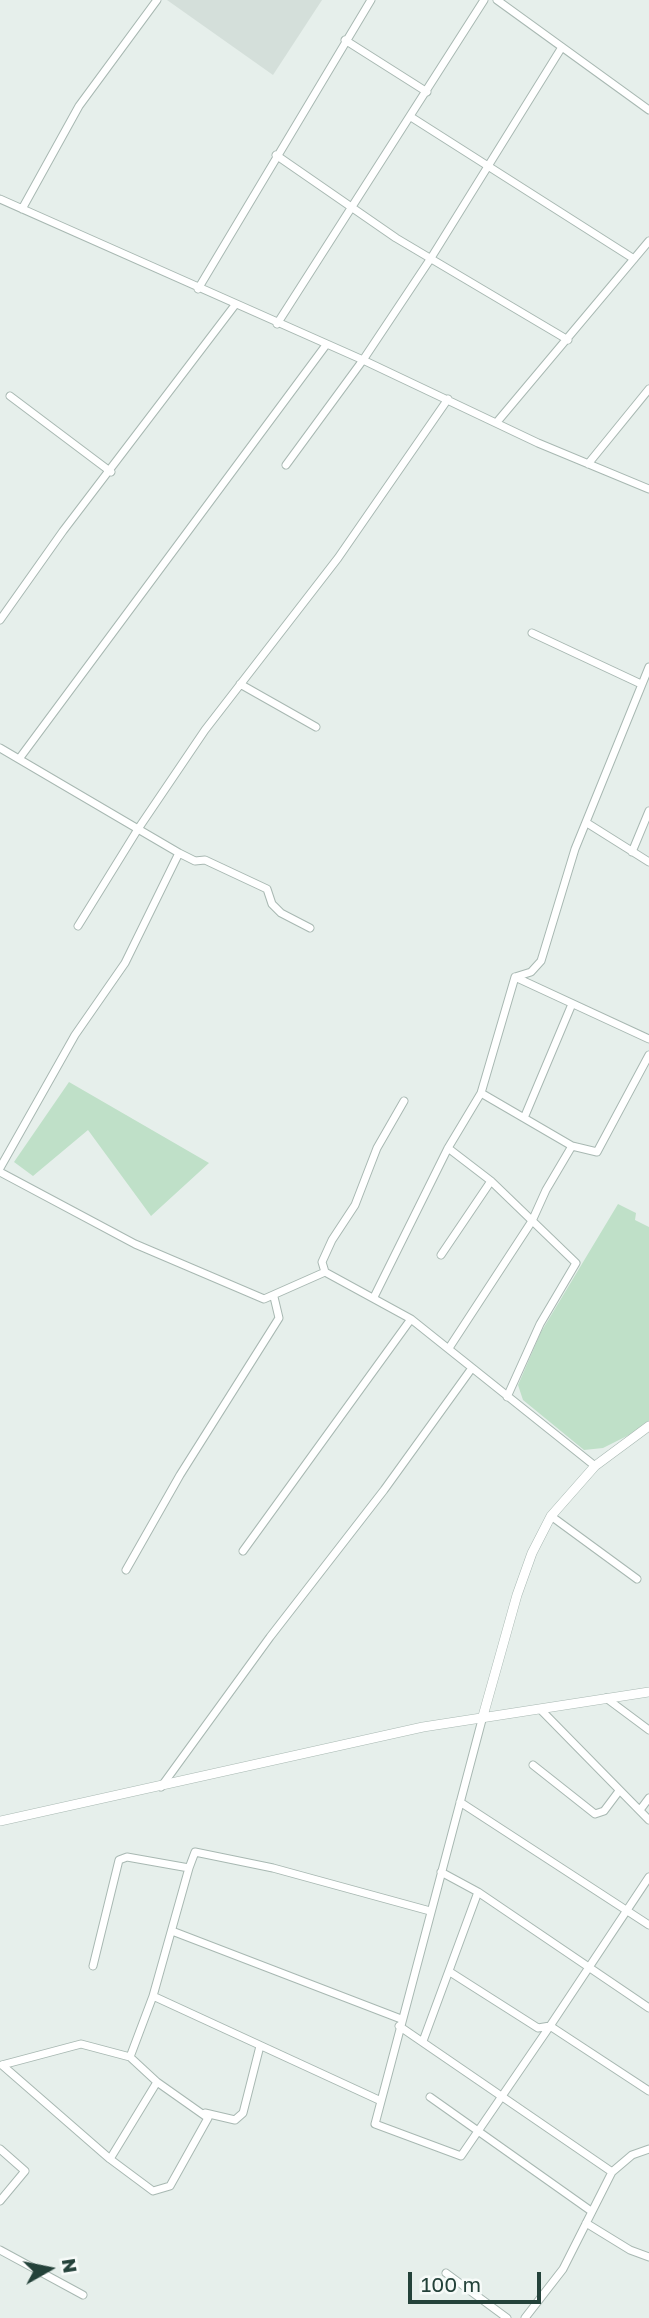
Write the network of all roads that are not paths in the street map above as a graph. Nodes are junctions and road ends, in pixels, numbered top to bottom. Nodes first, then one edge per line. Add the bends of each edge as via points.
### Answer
1 (157, 0) edge
2 (371, 0) edge
3 (484, 0) edge
4 (497, 0) edge
5 (345, 40) junction
6 (562, 47) junction
7 (427, 92) junction
8 (649, 110) edge
9 (411, 117) junction
10 (276, 155) junction
11 (487, 167) junction
12 (0, 199) edge
13 (353, 207) junction
14 (23, 209) junction
15 (649, 241) edge
16 (431, 258) junction
17 (634, 259) junction
18 (198, 289) junction
19 (235, 305) junction
20 (277, 324) junction
21 (568, 340) junction
22 (326, 345) junction
23 (363, 360) junction
24 (649, 389) edge
25 (10, 396) dead end
26 (448, 399) junction
27 (497, 422) junction
28 (588, 464) junction
29 (286, 465) dead end
30 (111, 472) junction
31 (649, 489) edge
32 (3, 610) edge
33 (0, 620) edge
34 (532, 633) dead end
35 (649, 667) edge
36 (240, 684) junction
37 (642, 684) junction
38 (316, 727) dead end
39 (0, 748) edge
40 (19, 759) junction
41 (649, 811) edge
42 (587, 823) junction
43 (138, 829) junction
44 (632, 852) junction
45 (179, 853) junction
46 (649, 862) edge
47 (78, 926) dead end
48 (310, 928) dead end
49 (515, 977) junction
50 (572, 1004) junction
51 (649, 1040) edge
52 (649, 1055) edge
53 (481, 1093) junction
54 (404, 1101) dead end
55 (523, 1118) junction
56 (572, 1146) junction
57 (448, 1148) junction
58 (0, 1170) edge
59 (491, 1181) junction
60 (532, 1221) junction
61 (441, 1255) dead end
62 (325, 1272) junction
63 (274, 1297) junction
64 (374, 1297) junction
65 (411, 1319) junction
66 (449, 1348) junction
67 (471, 1368) junction
68 (507, 1397) junction
69 (649, 1426) edge
70 (595, 1466) junction
71 (551, 1516) junction
72 (243, 1551) dead end
73 (126, 1570) dead end
74 (637, 1579) dead end
75 (649, 1692) edge
76 (606, 1698) junction
77 (540, 1709) junction
78 (483, 1716) junction
79 (649, 1730) edge
80 (533, 1765) dead end
81 (160, 1787) junction
82 (619, 1791) junction
83 (649, 1798) edge
84 (460, 1802) junction
85 (640, 1810) junction
86 (649, 1820) edge
87 (0, 1821) edge
88 (189, 1868) junction
89 (441, 1872) junction
90 (649, 1877) edge
91 (478, 1892) junction
92 (626, 1908) junction
93 (430, 1911) junction
94 (649, 1925) edge
95 (172, 1931) junction
96 (93, 1966) dead end
97 (592, 1967) junction
98 (450, 1972) junction
99 (153, 1996) junction
100 (649, 2008) edge
101 (400, 2023) junction
102 (550, 2026) junction
103 (424, 2041) junction
104 (260, 2046) junction
105 (130, 2057) junction
106 (1, 2065) edge
107 (157, 2082) junction
108 (649, 2091) edge
109 (429, 2097) dead end
110 (499, 2097) junction
111 (381, 2101) junction
112 (205, 2113) junction
113 (477, 2131) junction
114 (0, 2149) edge
115 (649, 2149) edge
116 (110, 2159) junction
117 (612, 2172) junction
118 (0, 2201) edge
119 (591, 2211) junction
120 (586, 2223) junction
121 (0, 2250) edge
122 (649, 2257) edge
123 (446, 2273) dead end
124 (82, 2295) dead end
125 (507, 2318) edge
126 (525, 2318) edge

1 - 14 street via 79,106
2 - 5 street
3 - 7 street
4 - 6 street
5 - 7 street
5 - 10 street
6 - 8 street
6 - 11 street
7 - 9 street
9 - 11 street
9 - 13 street
10 - 13 street
10 - 18 street
11 - 16 street
11 - 17 street
12 - 14 street
13 - 16 street
13 - 20 street
14 - 18 street
15 - 17 street
16 - 21 street
16 - 23 street
17 - 21 street
18 - 19 street
19 - 20 street
19 - 30 street
20 - 22 street
21 - 27 street
22 - 23 street
22 - 40 street
23 - 26 street
23 - 29 street
24 - 28 street
25 - 30 street
26 - 27 street
26 - 36 street via 338,558
27 - 28 street
28 - 31 street
30 - 32 street
32 - 33 street
34 - 37 street
35 - 37 street
36 - 38 street
36 - 43 street
37 - 42 street
39 - 40 street
40 - 43 street
41 - 44 street
42 - 44 street
42 - 49 street via 541,961 531,972
43 - 45 street
43 - 47 street
44 - 46 street
45 - 48 street via 267,889 281,913
45 - 58 street via 125,963 75,1035
49 - 50 street
49 - 53 street
50 - 51 street
50 - 55 street
52 - 56 street via 597,1152
53 - 55 street
53 - 57 street
54 - 62 street via 377,1148 355,1205 332,1240 322,1262
55 - 56 street
56 - 60 street
57 - 59 street
57 - 64 street
58 - 63 street via 31,1191 178,1264 264,1299
59 - 60 street
59 - 61 street
60 - 66 street
60 - 68 street via 576,1263 540,1324
62 - 63 street
62 - 64 street
63 - 73 street via 279,1318
64 - 65 street
65 - 66 street
65 - 72 street
66 - 67 street
67 - 68 street
67 - 81 street
68 - 70 street
69 - 70 street
70 - 71 street
71 - 74 street
71 - 78 street via 531,1553
75 - 76 street
76 - 77 street
76 - 79 street
77 - 78 street
77 - 82 street
78 - 81 street
78 - 84 street
80 - 82 street via 595,1814 604,1811
81 - 87 street
82 - 85 street
83 - 85 street
84 - 89 street
84 - 92 street
85 - 86 street
88 - 93 street via 195,1852
88 - 95 street
88 - 96 street via 127,1857 119,1860
89 - 91 street
89 - 93 street
90 - 92 street
91 - 97 street
91 - 98 street
92 - 94 street
92 - 97 street
93 - 101 street
95 - 99 street
95 - 101 street
97 - 100 street
97 - 102 street
98 - 102 street via 538,2028
98 - 103 street
99 - 104 street
99 - 105 street
101 - 103 street
101 - 111 street
102 - 108 street
102 - 110 street
103 - 110 street
104 - 111 street
104 - 112 street via 243,2113 235,2120
105 - 106 street via 81,2044
105 - 107 street
106 - 116 street
107 - 112 street
107 - 116 street
109 - 113 street
110 - 113 street
110 - 117 street
111 - 113 street via 375,2124 461,2156
112 - 116 street via 206,2124 170,2186 153,2191
113 - 119 street
114 - 118 street via 25,2171
115 - 117 street via 632,2155
117 - 119 street
119 - 120 street
120 - 122 street
120 - 126 street via 563,2269
121 - 124 street
123 - 125 street

